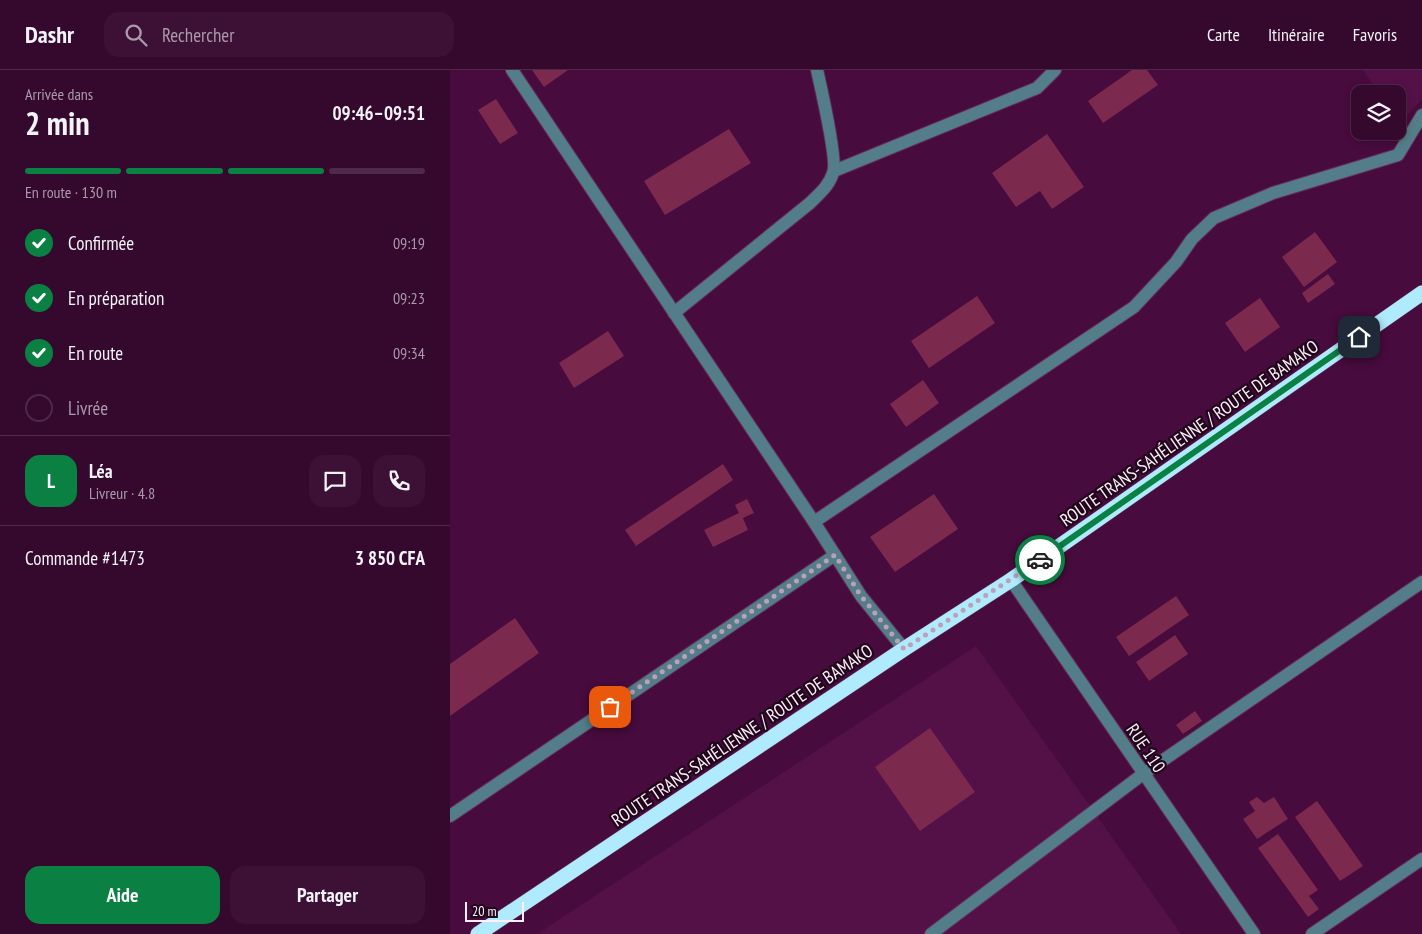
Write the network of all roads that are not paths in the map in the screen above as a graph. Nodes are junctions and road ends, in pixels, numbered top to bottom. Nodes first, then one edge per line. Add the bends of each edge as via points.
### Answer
1 (512, 70) edge
2 (817, 70) edge
3 (1055, 70) edge
4 (1422, 115) edge
5 (834, 171) junction
6 (1422, 293) edge
7 (674, 313) junction
8 (814, 522) junction
9 (835, 555) junction
10 (1011, 580) junction
11 (1422, 582) edge
12 (904, 649) junction
13 (1143, 774) junction
14 (450, 816) edge
15 (1422, 859) edge
16 (478, 934) edge
17 (931, 934) edge
18 (1254, 934) edge
19 (1312, 934) edge

1 - 7 street
2 - 5 street
3 - 5 street via 1037,88
4 - 8 street via 1398,155 1273,193 1214,218 1134,306
5 - 7 street via 826,187 810,204
6 - 10 highway, ROUTE TRANS-SAHÉLIENNE / ROUTE DE BAMAKO
7 - 8 street
8 - 9 street
9 - 12 street via 861,596
9 - 14 street
10 - 12 highway, ROUTE TRANS-SAHÉLIENNE / ROUTE DE BAMAKO
10 - 13 street, RUE 110
11 - 13 street
12 - 16 highway, ROUTE TRANS-SAHÉLIENNE / ROUTE DE BAMAKO
13 - 17 street
13 - 18 street, RUE 110
15 - 19 street

